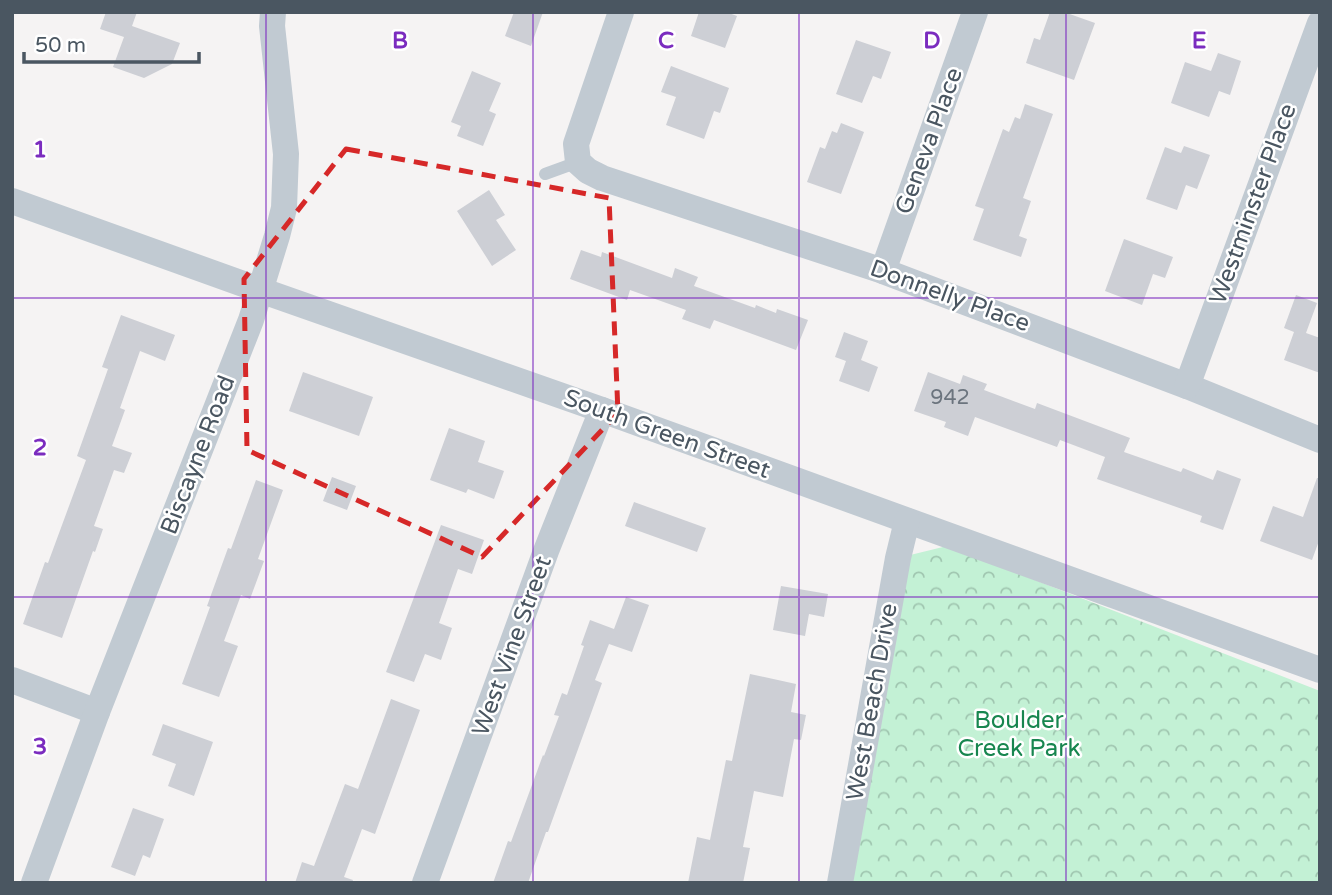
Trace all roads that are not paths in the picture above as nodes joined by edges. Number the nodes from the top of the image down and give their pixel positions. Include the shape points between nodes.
1 (273, 12) edge
2 (621, 12) edge
3 (975, 12) edge
4 (1320, 23) edge
5 (578, 162) junction
6 (545, 174) dead end
7 (12, 201) edge
8 (883, 271) junction
9 (260, 290) junction
10 (1187, 386) junction
11 (603, 410) junction
12 (1320, 440) edge
13 (907, 521) junction
14 (1320, 670) edge
15 (12, 680) edge
16 (97, 712) junction
17 (34, 883) edge
18 (425, 883) edge
19 (839, 883) edge

1 - 9 street, Biscayne Road via 286,154 284,208
2 - 5 street via 576,144
3 - 8 street, Geneva Place
4 - 10 street, Westminster Place
5 - 6 lane
5 - 8 street, Donnelly Place via 602,178
7 - 9 street, South Green Street
8 - 10 street, Donnelly Place
9 - 11 street, South Green Street
9 - 16 street, Biscayne Road
10 - 12 street, Donnelly Place
11 - 13 street, South Green Street
11 - 18 street, West Vine Street via 546,551
13 - 14 street, South Green Street
13 - 19 street, West Beach Drive
15 - 16 street
16 - 17 street, Biscayne Road

